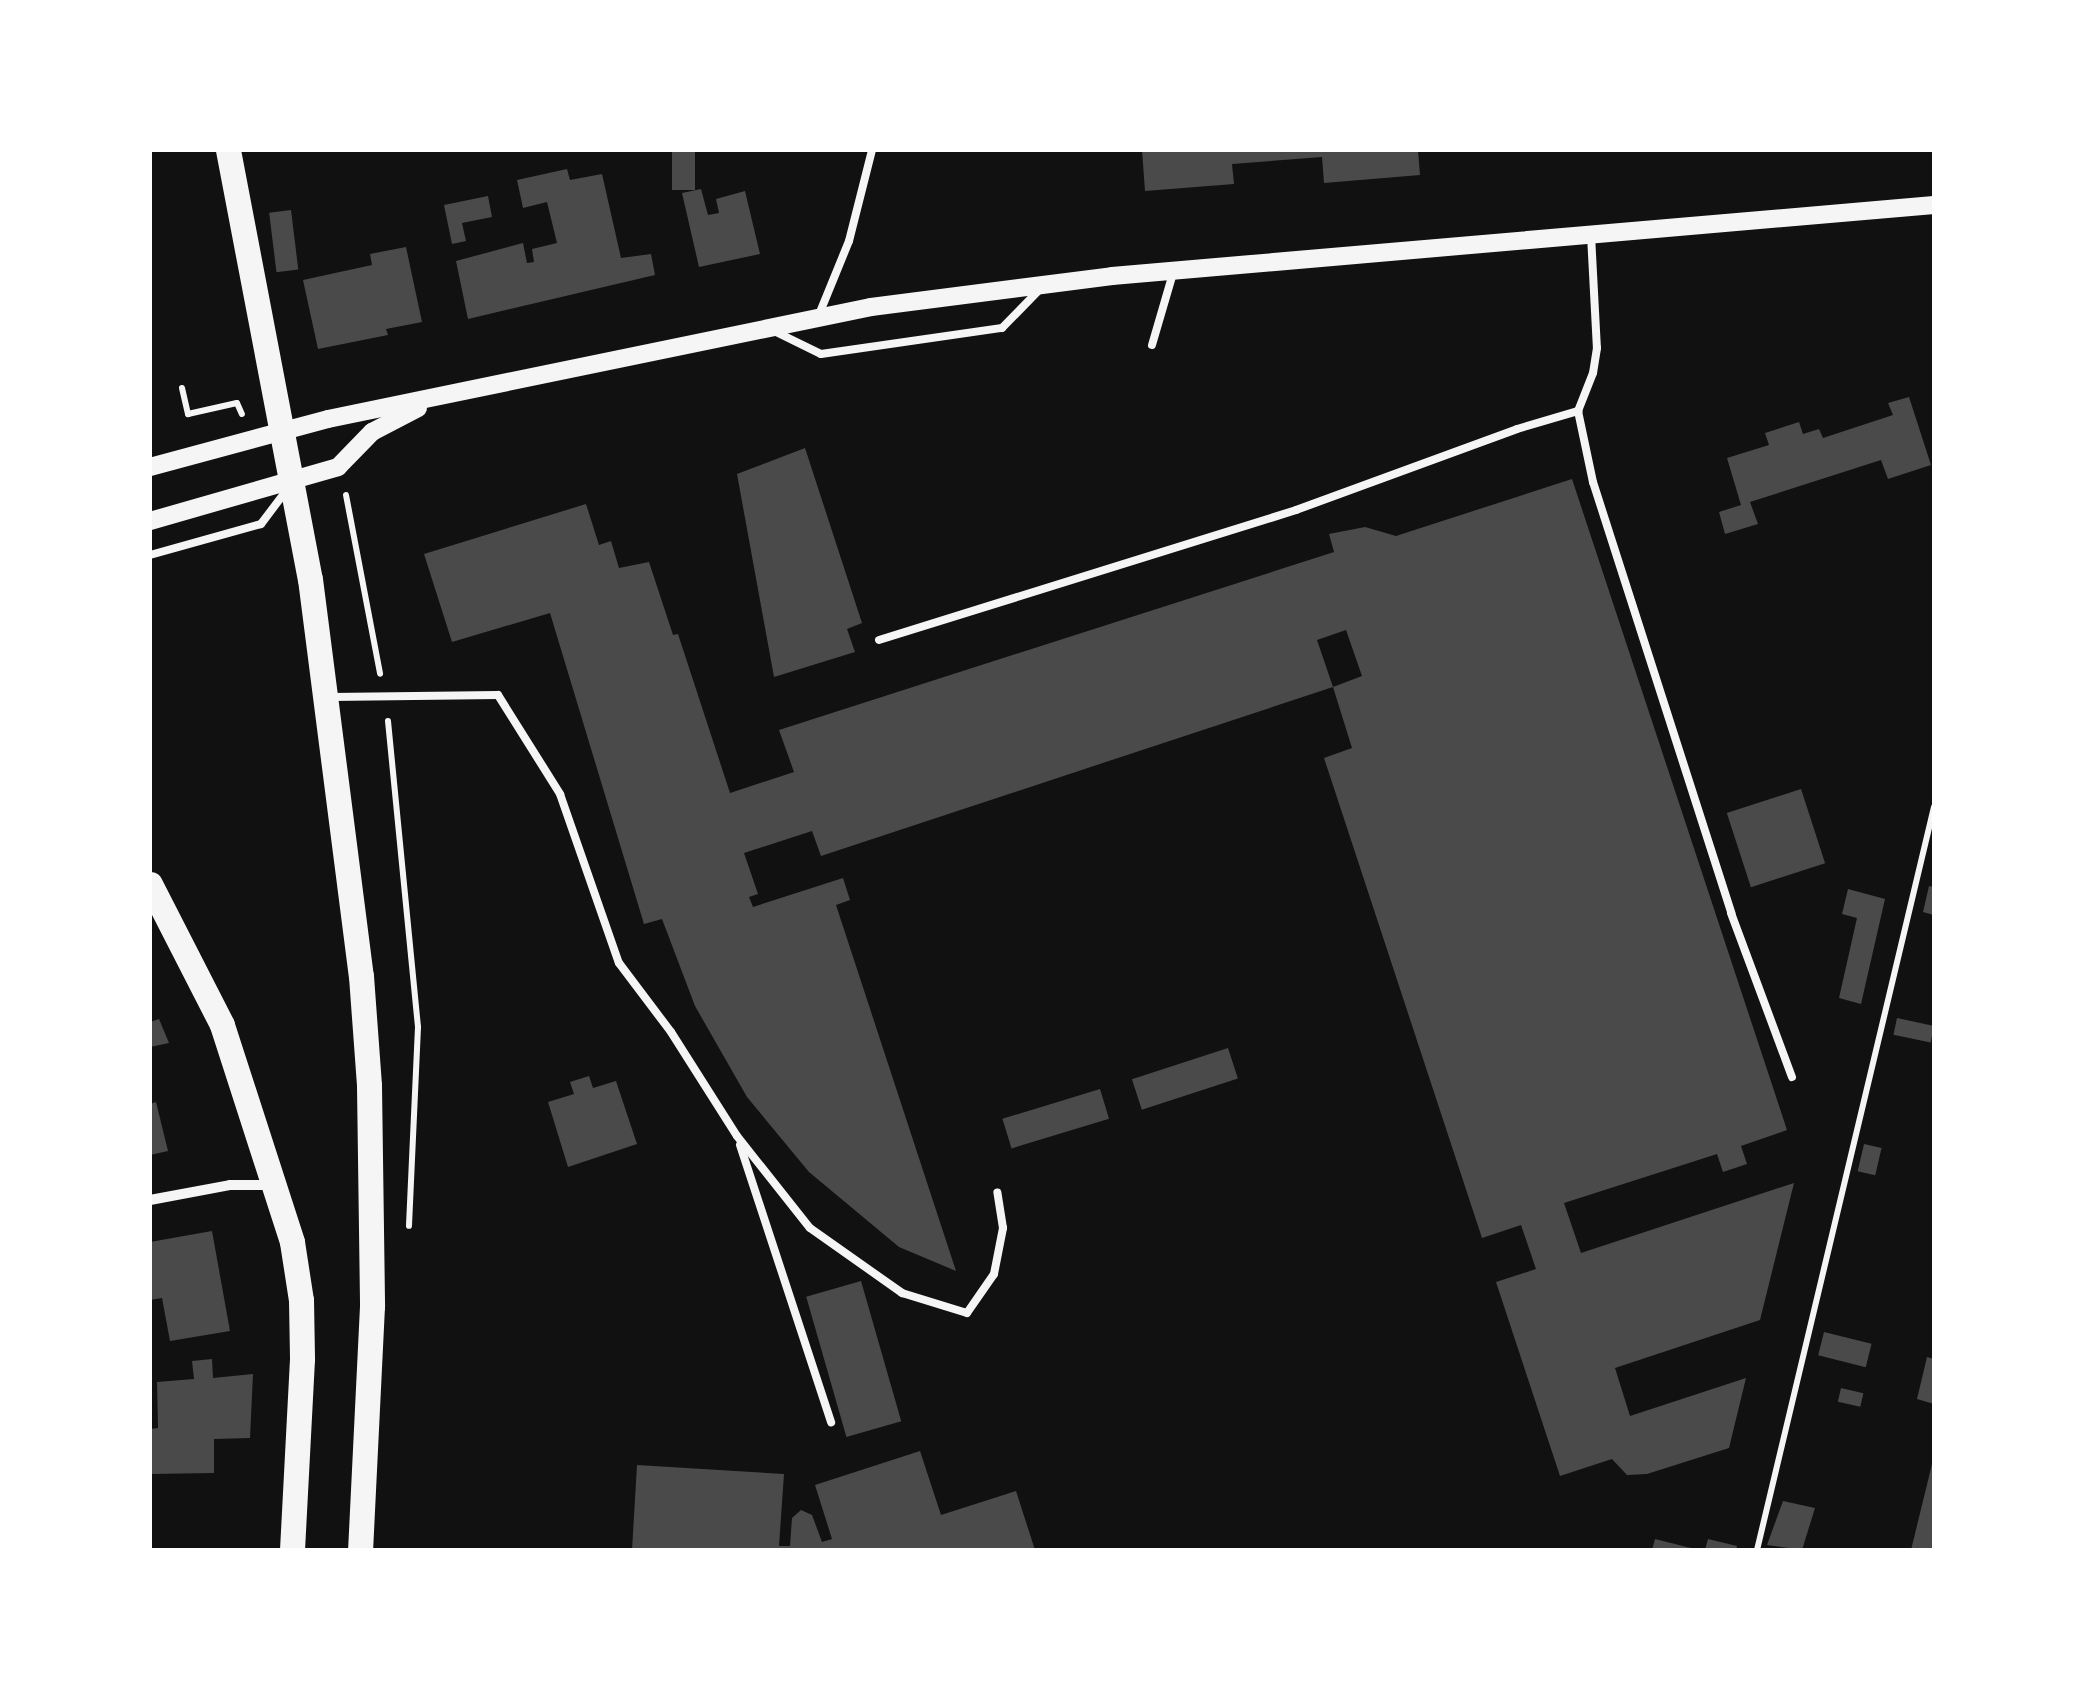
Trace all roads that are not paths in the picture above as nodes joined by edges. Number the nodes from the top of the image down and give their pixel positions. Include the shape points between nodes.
1 (228, 150) edge
2 (872, 150) edge
3 (1934, 205) edge
4 (1591, 235) junction
5 (1174, 270) junction
6 (1044, 285) junction
7 (818, 318) junction
8 (770, 329) junction
9 (1152, 346) dead end
10 (436, 398) junction
11 (1578, 411) junction
12 (284, 432) junction
13 (150, 467) edge
14 (293, 482) junction
15 (150, 521) edge
16 (150, 555) edge
17 (879, 640) dead end
18 (326, 698) junction
19 (150, 884) edge
20 (1792, 1077) dead end
21 (737, 1136) junction
22 (277, 1184) junction
23 (997, 1192) dead end
24 (150, 1200) edge
25 (831, 1422) dead end
26 (292, 1550) edge
27 (360, 1550) edge

1 - 12 main road
2 - 7 lane via 849,241
3 - 4 street
4 - 5 street
4 - 11 lane via 1597,348
5 - 6 street
5 - 9 lane
6 - 7 street
6 - 8 lane via 1002,328 821,354
7 - 8 street
8 - 10 street
10 - 12 street
10 - 14 street via 372,432 338,467
11 - 17 lane via 1296,510
11 - 20 lane via 1593,482 1731,913
12 - 13 street
12 - 14 main road
14 - 15 street
14 - 16 lane via 261,524
14 - 18 main road
18 - 21 lane via 498,695 560,794 619,962
18 - 27 main road via 362,976 369,1086 372,1306
19 - 22 main road via 222,1025
21 - 23 lane via 810,1228 902,1292 967,1313 994,1274 1003,1228
21 - 25 lane
22 - 24 street
22 - 26 main road via 301,1300

